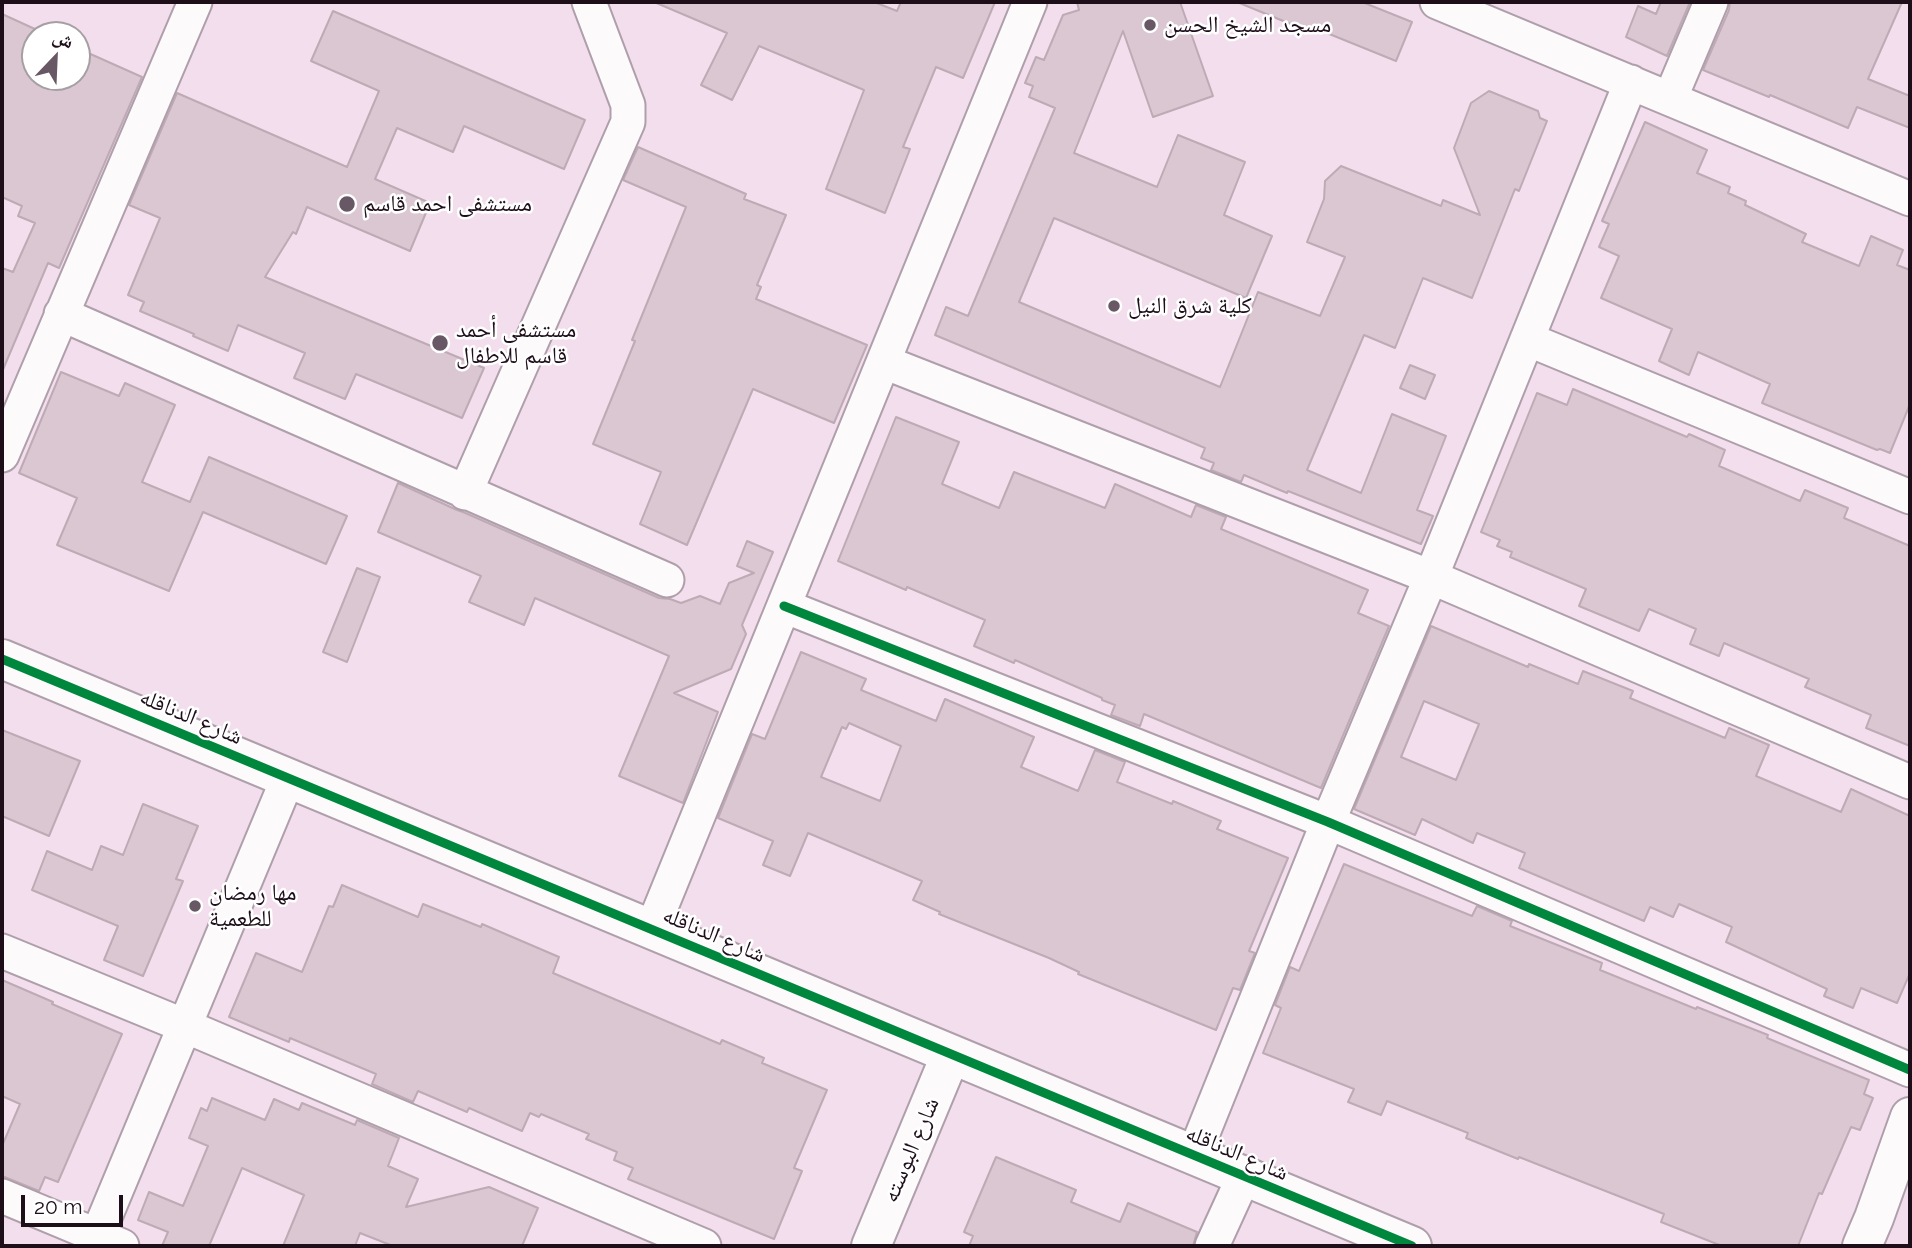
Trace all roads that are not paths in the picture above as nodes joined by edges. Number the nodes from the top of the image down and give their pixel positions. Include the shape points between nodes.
1 (195, 2) edge
2 (589, 2) edge
3 (1030, 2) edge
4 (1437, 2) edge
5 (1711, 2) edge
6 (1631, 82) junction
7 (1670, 99) junction
8 (1910, 199) edge
9 (61, 314) junction
10 (1527, 339) junction
11 (884, 362) junction
12 (2, 455) edge
13 (465, 493) junction
14 (1910, 497) edge
15 (1431, 577) junction
16 (667, 580) dead end
17 (784, 606) junction
18 (2, 659) edge
19 (288, 778) junction
20 (1910, 782) edge
21 (1328, 822) junction
22 (652, 929) junction
23 (2, 951) edge
24 (185, 1026) junction
25 (951, 1054) junction
26 (1910, 1070) edge
27 (1910, 1117) edge
28 (1194, 1155) junction
29 (1244, 1177) junction
30 (2, 1196) edge
31 (104, 1243) edge
32 (704, 1246) edge
33 (871, 1246) edge
34 (1212, 1246) edge
35 (1412, 1246) edge
36 (1862, 1246) edge

1 - 9 street
2 - 13 street via 628,105 628,122
3 - 11 street
4 - 6 street
5 - 7 street
6 - 7 street
6 - 10 street
7 - 8 street
9 - 12 street
9 - 13 street
10 - 14 street
10 - 15 street
11 - 15 street
11 - 17 street
13 - 16 street
15 - 20 street
15 - 21 street
17 - 21 street
17 - 22 street
18 - 19 street, شارع الدناقله
19 - 22 street, شارع الدناقله
19 - 24 street
21 - 26 street
21 - 28 street
22 - 25 street, شارع الدناقله
23 - 24 street
24 - 31 street
24 - 32 street
25 - 28 street, شارع الدناقله
25 - 33 street, شارع البوسته
27 - 36 street
28 - 29 street, شارع الدناقله
29 - 34 street
29 - 35 street, شارع الدناقله
30 - 31 street

